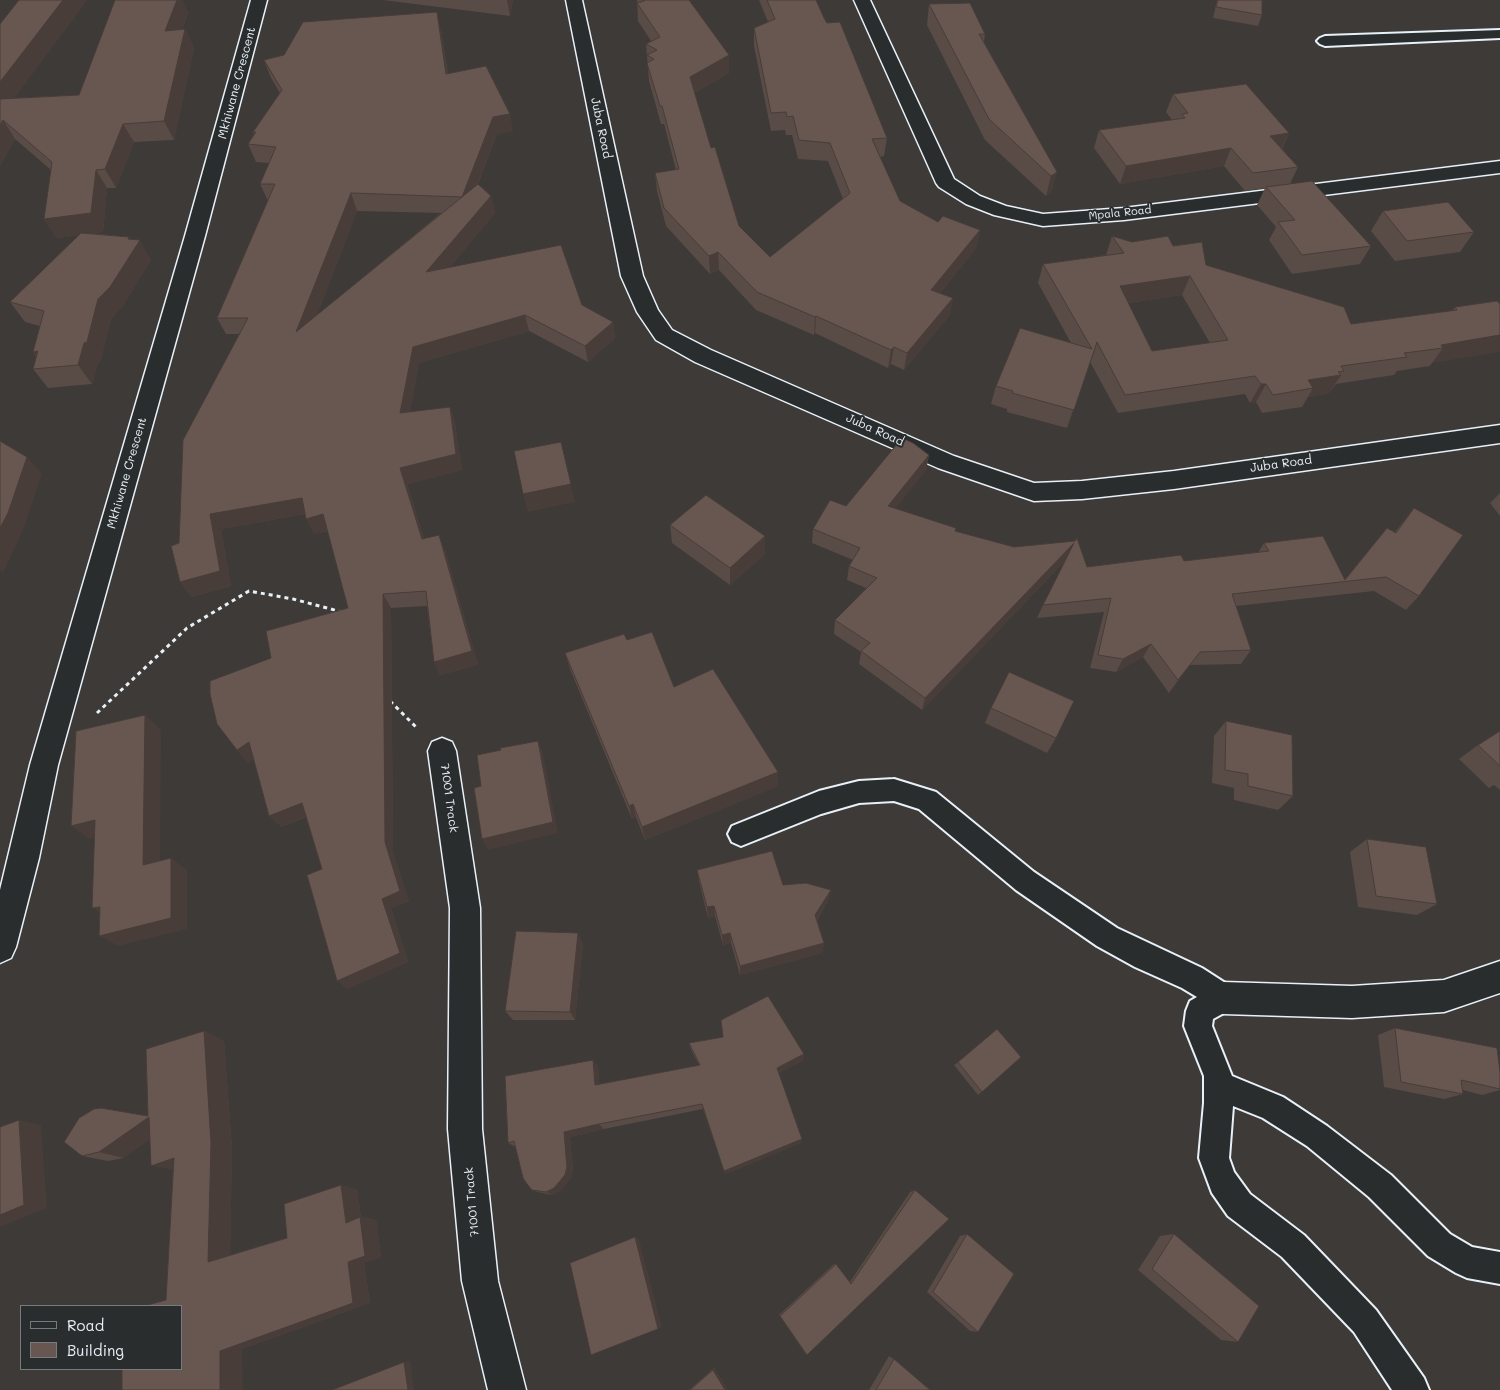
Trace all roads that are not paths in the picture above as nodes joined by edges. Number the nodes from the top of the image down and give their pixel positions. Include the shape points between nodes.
1 (259, 0) edge
2 (574, 0) edge
3 (862, 0) edge
4 (1500, 34) edge
5 (1325, 41) dead end
6 (1500, 167) edge
7 (1500, 434) edge
8 (442, 751) road end
9 (741, 834) dead end
10 (0, 947) edge
11 (1500, 977) edge
12 (1223, 998) junction
13 (1218, 1085) junction
14 (1500, 1268) edge
15 (507, 1390) edge
16 (1412, 1390) edge

1 - 10 street, Mkhiwane Crescent via 44,765
2 - 7 street, Juba Road via 632,276 648,312 664,335 703,356 946,462 1034,492 1174,480
3 - 6 street, Mpala Road via 946,183 973,200 1000,211 1043,220 1124,214
4 - 5 lane
8 - 15 street, 71001 Track via 465,908 466,1129 479,1271
9 - 12 lane via 819,803 859,792 894,790 927,800 1025,881 1107,937 1192,978
11 - 12 street via 1444,996 1352,1002
12 - 13 lane via 1200,1011 1198,1026 1218,1076
13 - 14 lane via 1273,1107 1317,1136 1380,1186 1439,1245 1467,1262
13 - 16 lane via 1214,1158 1223,1182 1239,1205 1293,1246 1364,1321

